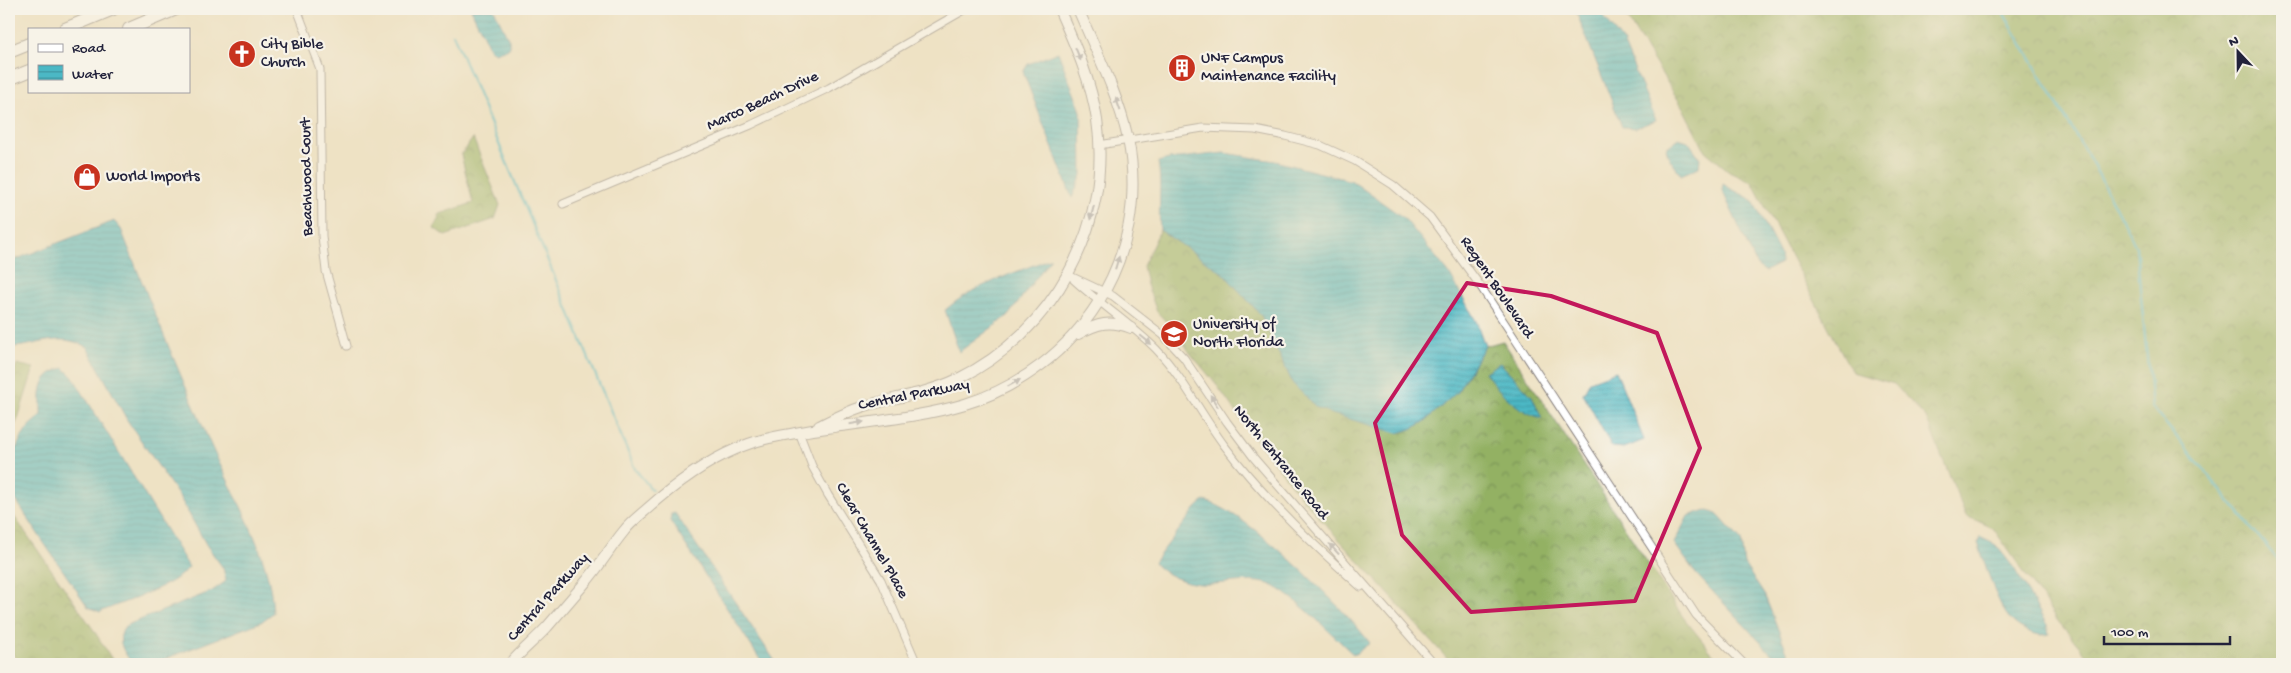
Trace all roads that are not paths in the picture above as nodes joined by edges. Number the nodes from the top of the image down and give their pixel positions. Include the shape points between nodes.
1 (113, 9) edge
2 (176, 9) edge
3 (297, 9) edge
4 (966, 9) edge
5 (1059, 9) edge
6 (1078, 9) edge
7 (67, 28) edge
8 (131, 28) edge
9 (28, 44) edge
10 (9, 52) edge
11 (28, 71) edge
12 (9, 79) edge
13 (1128, 141) junction
14 (1099, 145) junction
15 (563, 204) dead end
16 (1068, 275) junction
17 (1105, 292) junction
18 (1099, 302) junction
19 (1131, 328) junction
20 (1073, 337) junction
21 (347, 346) dead end
22 (804, 432) junction
23 (1252, 456) junction
24 (1251, 477) junction
25 (1376, 600) junction
26 (510, 664) edge
27 (917, 664) edge
28 (1434, 664) edge
29 (1744, 664) edge

1 - 7 highway
2 - 8 highway
3 - 21 street, Beachwood Court via 320,68 322,236 326,271
4 - 15 street, Marco Beach Drive via 829,88 751,125
5 -> 14 street, Central Parkway via 1087,77
13 -> 6 street, Central Parkway via 1116,99
9 - 10 highway
11 - 12 highway
13 - 14 street, Regent Boulevard
17 -> 13 street, Central Parkway via 1128,226 1132,196
13 - 29 street, Regent Boulevard via 1203,128 1255,130 1320,145 1355,161 1393,185 1430,217 1479,284 1696,615
14 -> 16 street, Central Parkway via 1099,176 1094,206
16 - 17 street, North Entrance Road
16 - 18 street, North Entrance Road
16 - 22 street, Central Parkway via 1034,322 1014,342 978,368 938,388 850,411
17 - 18 street, Central Parkway
23 -> 17 street, North Entrance Road via 1184,358 1147,321
18 - 19 street, North Entrance Road
18 - 20 street, Central Parkway
19 - 20 street via 1103,323
19 -> 24 street, North Entrance Road via 1170,365 1224,445
22 -> 20 street, Central Parkway via 963,404 1002,390 1031,374
22 - 26 street, Central Parkway via 738,448 673,486 625,529 598,569
22 - 27 street, Clear Channel Place via 812,466 880,580
23 - 24 street via 1254,471
25 -> 23 street, North Entrance Road
24 - 25 street, North Entrance Road via 1331,561
25 - 28 street, North Entrance Road

